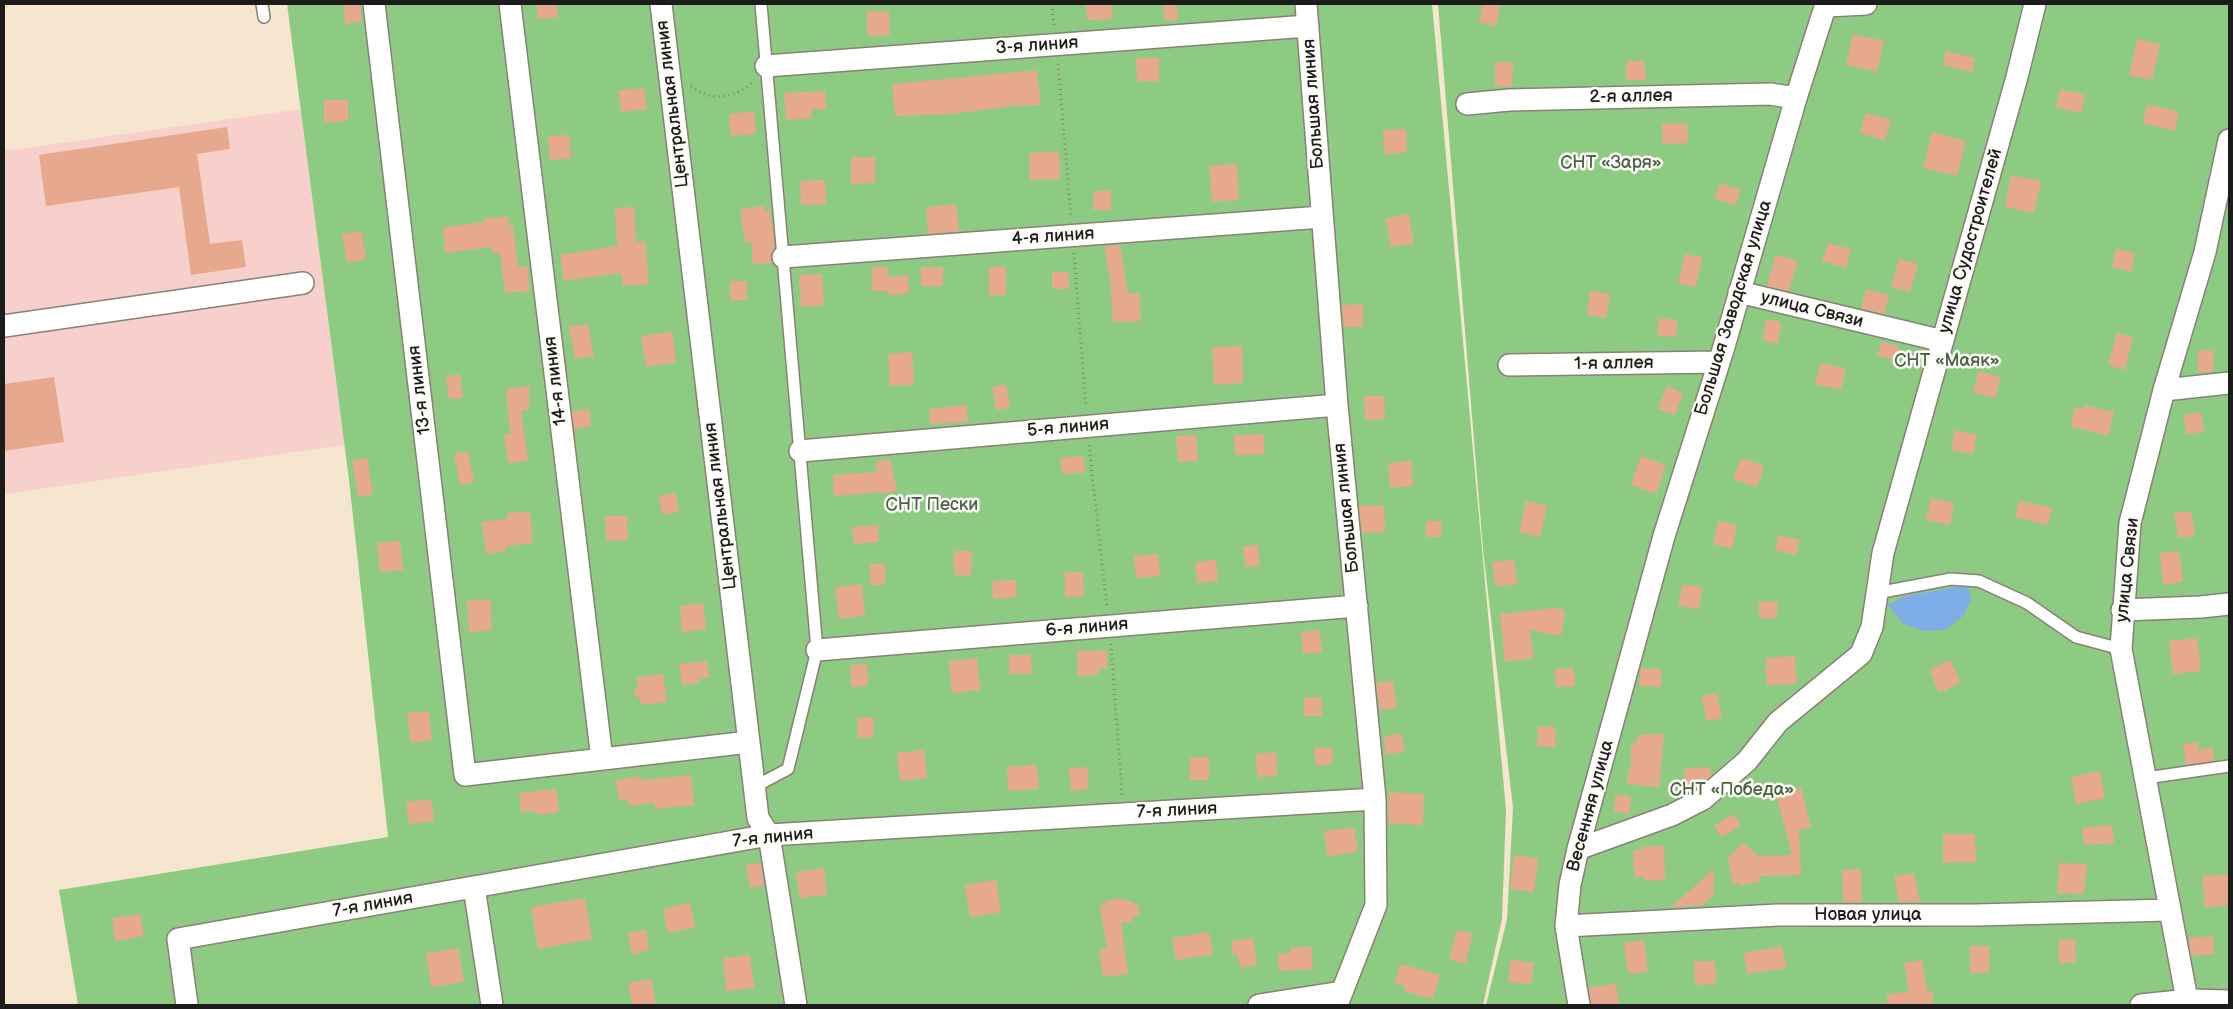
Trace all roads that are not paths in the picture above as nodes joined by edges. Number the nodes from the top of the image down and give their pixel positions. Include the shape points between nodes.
1 (262, 4) edge
2 (374, 4) edge
3 (510, 4) edge
4 (661, 4) edge
5 (761, 4) edge
6 (1306, 4) edge
7 (1866, 4) edge
8 (2035, 4) edge
9 (1826, 5) edge
10 (264, 17) dead end
11 (1308, 26) junction
12 (766, 66) junction
13 (1796, 98) junction
14 (1467, 104) dead end
15 (2229, 140) edge
16 (2227, 165) edge
17 (1322, 217) junction
18 (783, 257) junction
19 (303, 284) dead end
20 (1739, 292) junction
21 (4, 326) edge
22 (1943, 341) junction
23 (1719, 362) junction
24 (1509, 365) dead end
25 (2229, 382) edge
26 (2164, 390) junction
27 (1337, 405) junction
28 (800, 451) junction
29 (1877, 593) junction
30 (2229, 604) edge
31 (1357, 606) junction
32 (1644, 610) joint
33 (2122, 610) junction
34 (2121, 649) junction
35 (817, 650) junction
36 (749, 742) junction
37 (602, 759) junction
38 (2229, 766) edge
39 (2146, 778) junction
40 (754, 786) junction
41 (1375, 798) junction
42 (769, 836) junction
43 (1578, 849) junction
44 (474, 887) junction
45 (2169, 910) junction
46 (1566, 926) junction
47 (1340, 999) edge
48 (2229, 1001) edge
49 (2189, 1002) edge
50 (187, 1005) edge
51 (492, 1005) edge
52 (796, 1005) edge
53 (1259, 1005) edge
54 (1579, 1005) edge
55 (2140, 1005) edge

1 - 10 lane
2 - 37 street, 13-я линия via 465,776
3 - 37 street, 14-я линия
4 - 36 street, Центральная линия
5 - 12 lane
6 - 11 street, Большая линия
7 - 9 street
8 - 22 street, улица Судостроителей
9 - 13 street, Большая Заводская улица
11 - 12 street, 3-я линия
11 - 17 street, Большая линия
12 - 18 lane
13 - 14 street, 2-я аллея via 1760,94 1509,100
13 - 20 street, Большая Заводская улица
15 - 16 street, улица Связи
16 - 26 street, улица Связи
17 - 18 street, 4-я линия
17 - 27 street, Большая линия
18 - 28 lane
19 - 21 street
20 - 22 street, улица Связи
20 - 23 street, Большая Заводская улица
22 - 29 street, улица Судостроителей via 1883,552
23 - 24 street, 1-я аллея
23 - 32 street, Большая Заводская улица
25 - 26 street
26 - 33 street, улица Связи via 2130,523
27 - 28 street, 5-я линия
27 - 31 street, Большая линия
28 - 35 lane
29 - 34 lane via 1951,579 1979,581 2027,603 2076,637
29 - 43 street, улица Судостроителей via 1872,627 1861,654 1778,722 1747,761 1703,799 1672,815
30 - 33 street
31 - 35 street, 6-я линия
31 - 41 street, Большая линия
32 - 43 street, Весенняя улица
33 - 34 street, улица Связи
34 - 39 street, улица Связи
35 - 40 lane via 788,769
36 - 37 street
36 - 40 street, Центральная линия
38 - 39 lane
39 - 45 street, улица Связи
40 - 42 street, Центральная линия via 758,818
41 - 42 street, 7-я линия
41 - 47 street, Большая линия via 1376,905
42 - 44 street, 7-я линия
42 - 52 street, Центральная линия
43 - 46 street, Весенняя улица
44 - 50 street, 7-я линия via 178,939
44 - 51 street
45 - 46 street, Новая улица via 1976,915 1778,915
45 - 49 street, улица Связи
46 - 54 street, Весенняя улица
47 - 53 street
48 - 49 street
49 - 55 street

